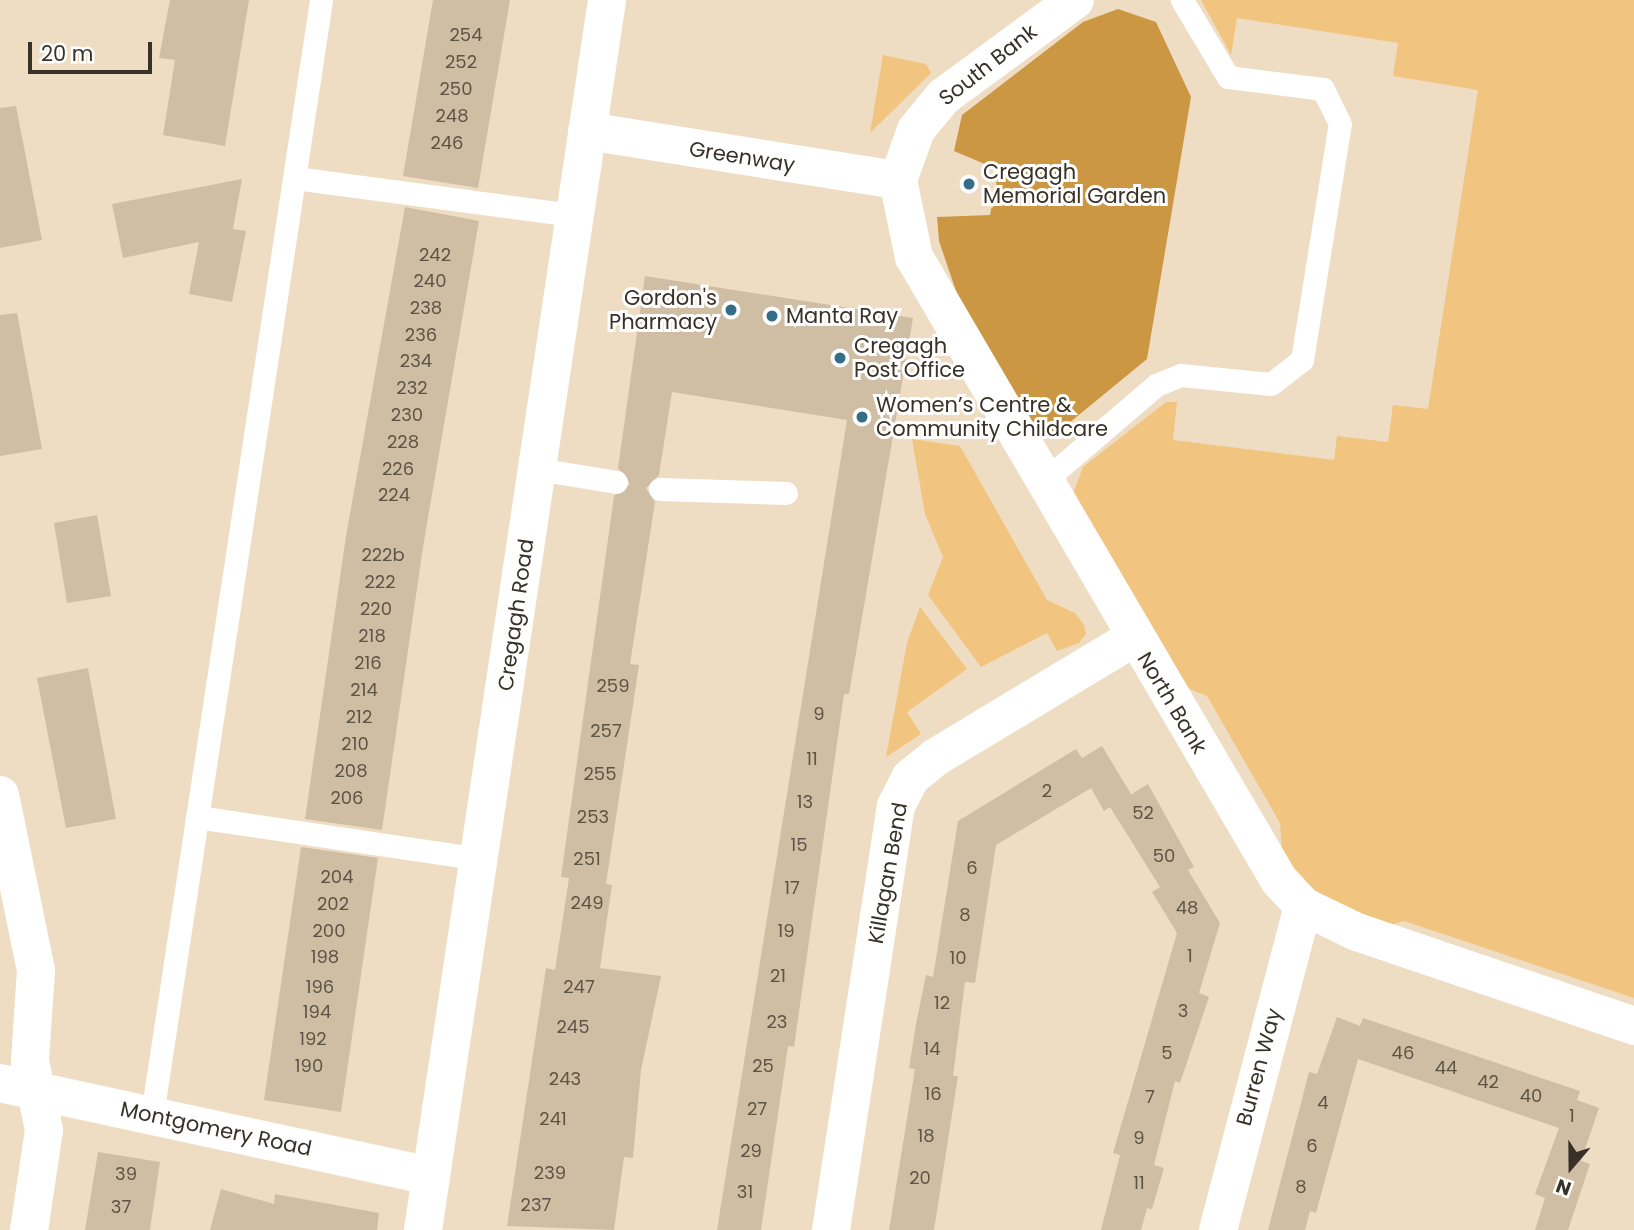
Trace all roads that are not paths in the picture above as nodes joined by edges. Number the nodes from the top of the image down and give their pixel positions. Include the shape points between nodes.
1 (321, 0) edge
2 (607, 0) edge
3 (1075, 0) edge
4 (1182, 0) edge
5 (587, 131) junction
6 (295, 178) junction
7 (898, 180) junction
8 (574, 215) junction
9 (537, 469) junction
10 (1044, 481) junction
11 (616, 482) dead end
12 (660, 489) dead end
13 (786, 493) dead end
14 (1133, 638) junction
15 (0, 795) edge
16 (197, 817) junction
17 (480, 859) junction
18 (1303, 906) junction
19 (1634, 1027) edge
20 (0, 1083) edge
21 (40, 1092) junction
22 (152, 1115) junction
23 (431, 1176) junction
24 (29, 1230) edge
25 (423, 1230) edge
26 (831, 1230) edge
27 (1218, 1230) edge

1 - 6 lane
2 - 5 street, Cregagh Road
3 - 7 street, South Bank via 943,97 904,150
4 - 10 lane via 1228,77 1323,89 1340,124 1302,360 1271,384 1181,375 1156,385
5 - 7 street, Greenway
5 - 8 street, Cregagh Road
6 - 8 lane
6 - 16 lane
7 - 10 street, North Bank via 914,257
8 - 9 street, Cregagh Road
9 - 11 lane
9 - 17 street, Cregagh Road
10 - 14 street, North Bank
12 - 13 lane
14 - 18 street, North Bank via 1279,880
14 - 26 street, Killagan Bend via 936,757 910,778 900,797
15 - 21 street via 36,970 30,1060
16 - 17 lane
16 - 22 lane
17 - 23 street, Cregagh Road
18 - 19 street, North Bank via 1357,932
18 - 27 street, Burren Way
20 - 21 street, Montgomery Road
21 - 22 street, Montgomery Road
21 - 24 street via 44,1130
22 - 23 street, Montgomery Road
23 - 25 street, Cregagh Road

